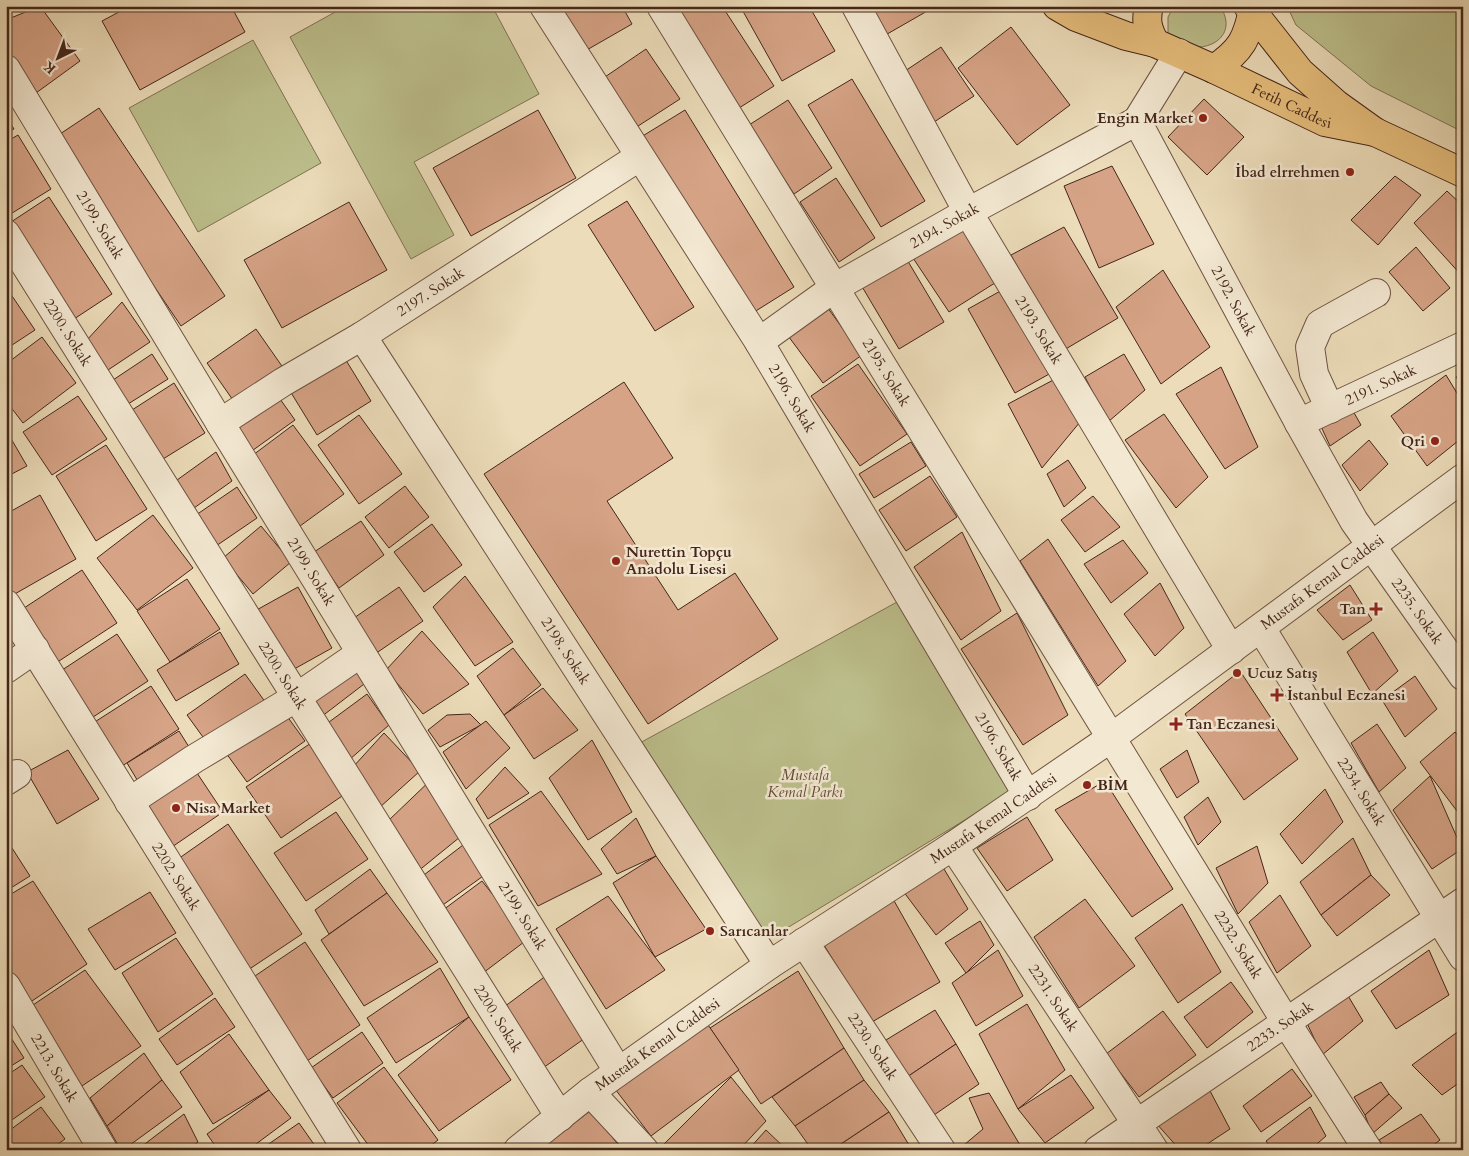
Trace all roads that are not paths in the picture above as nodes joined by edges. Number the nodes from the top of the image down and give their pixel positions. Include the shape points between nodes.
1 (544, 6) edge
2 (661, 6) edge
3 (856, 6) edge
4 (1057, 6) edge
5 (1149, 6) edge
6 (1251, 8) edge
7 (1167, 48) junction
8 (1214, 68) junction
9 (6, 69) edge
10 (1138, 121) junction
11 (1375, 132) junction
12 (639, 157) junction
13 (1463, 173) edge
14 (968, 212) junction
15 (6, 234) edge
16 (834, 288) junction
17 (1376, 293) dead end
18 (362, 336) junction
19 (758, 342) junction
20 (1463, 346) edge
21 (1330, 409) junction
22 (220, 423) junction
23 (1299, 423) junction
24 (1463, 478) edge
25 (1371, 546) junction
26 (6, 604) edge
27 (1261, 628) junction
28 (35, 650) junction
29 (1231, 650) junction
30 (361, 653) junction
31 (6, 669) edge
32 (1463, 676) edge
33 (297, 697) junction
34 (1111, 738) junction
35 (1028, 796) junction
36 (128, 802) junction
37 (953, 846) junction
38 (1463, 902) edge
39 (1439, 919) junction
40 (804, 942) junction
41 (1463, 957) edge
42 (768, 965) junction
43 (6, 986) edge
44 (1286, 1022) junction
45 (618, 1071) junction
46 (590, 1092) junction
47 (560, 1117) junction
48 (1136, 1123) junction
49 (103, 1150) edge
50 (347, 1150) edge
51 (518, 1150) edge
52 (644, 1150) edge
53 (941, 1150) edge
54 (1098, 1150) edge
55 (1154, 1150) edge
56 (1368, 1150) edge

1 - 12 street, 2196. Sokak
2 - 16 street, 2195. Sokak
3 - 14 street, 2193. Sokak
4 - 7 main road, Fetih Caddesi via 1076,17
5 - 7 main road via 1148,30
6 - 8 main road via 1242,44 1231,58
6 - 11 main road via 1300,72
7 - 8 main road, Fetih Caddesi
7 - 10 street
8 - 11 main road, Fetih Caddesi via 1325,122
9 - 22 street, 2199. Sokak
10 - 14 street, 2194. Sokak
10 - 23 street, 2192. Sokak
11 - 13 main road
12 - 18 street, 2197. Sokak
12 - 19 street, 2196. Sokak
14 - 16 street, 2194. Sokak
14 - 29 street, 2193. Sokak
15 - 33 street, 2200. Sokak
16 - 19 street, 2194. Sokak
16 - 34 street, 2195. Sokak
17 - 21 street via 1320,324 1310,347 1314,374
18 - 22 street, 2197. Sokak
18 - 42 street, 2198. Sokak
19 - 35 street, 2196. Sokak
20 - 21 street, 2191. Sokak
21 - 23 street, 2191. Sokak
22 - 30 street, 2199. Sokak
23 - 25 street, 2192. Sokak
24 - 25 street, Mustafa Kemal Caddesi
25 - 27 street, Mustafa Kemal Caddesi
25 - 32 street, 2235. Sokak
26 - 28 street, 2202. Sokak
27 - 29 street, Mustafa Kemal Caddesi
27 - 39 street, 2234. Sokak
28 - 31 street
28 - 36 street, 2202. Sokak
29 - 34 street, Mustafa Kemal Caddesi
30 - 33 street
30 - 45 street, 2199. Sokak
33 - 36 street
33 - 47 street, 2200. Sokak
34 - 35 street, Mustafa Kemal Caddesi
34 - 44 street, 2232. Sokak
35 - 37 street, Mustafa Kemal Caddesi
36 - 50 street, 2202. Sokak
37 - 40 street, Mustafa Kemal Caddesi
37 - 48 street, 2231. Sokak
38 - 39 street, 2233. Sokak
39 - 41 street, 2234. Sokak
39 - 44 street, 2233. Sokak
40 - 42 street, Mustafa Kemal Caddesi
40 - 53 street, 2230. Sokak
42 - 45 street, Mustafa Kemal Caddesi
43 - 49 street, 2213. Sokak
44 - 48 street, 2233. Sokak
44 - 56 street, 2232. Sokak
45 - 46 street, Mustafa Kemal Caddesi
46 - 47 street, Mustafa Kemal Caddesi
46 - 52 street
47 - 51 street, Mustafa Kemal Caddesi
48 - 54 street, 2233. Sokak
48 - 55 street, 2231. Sokak

